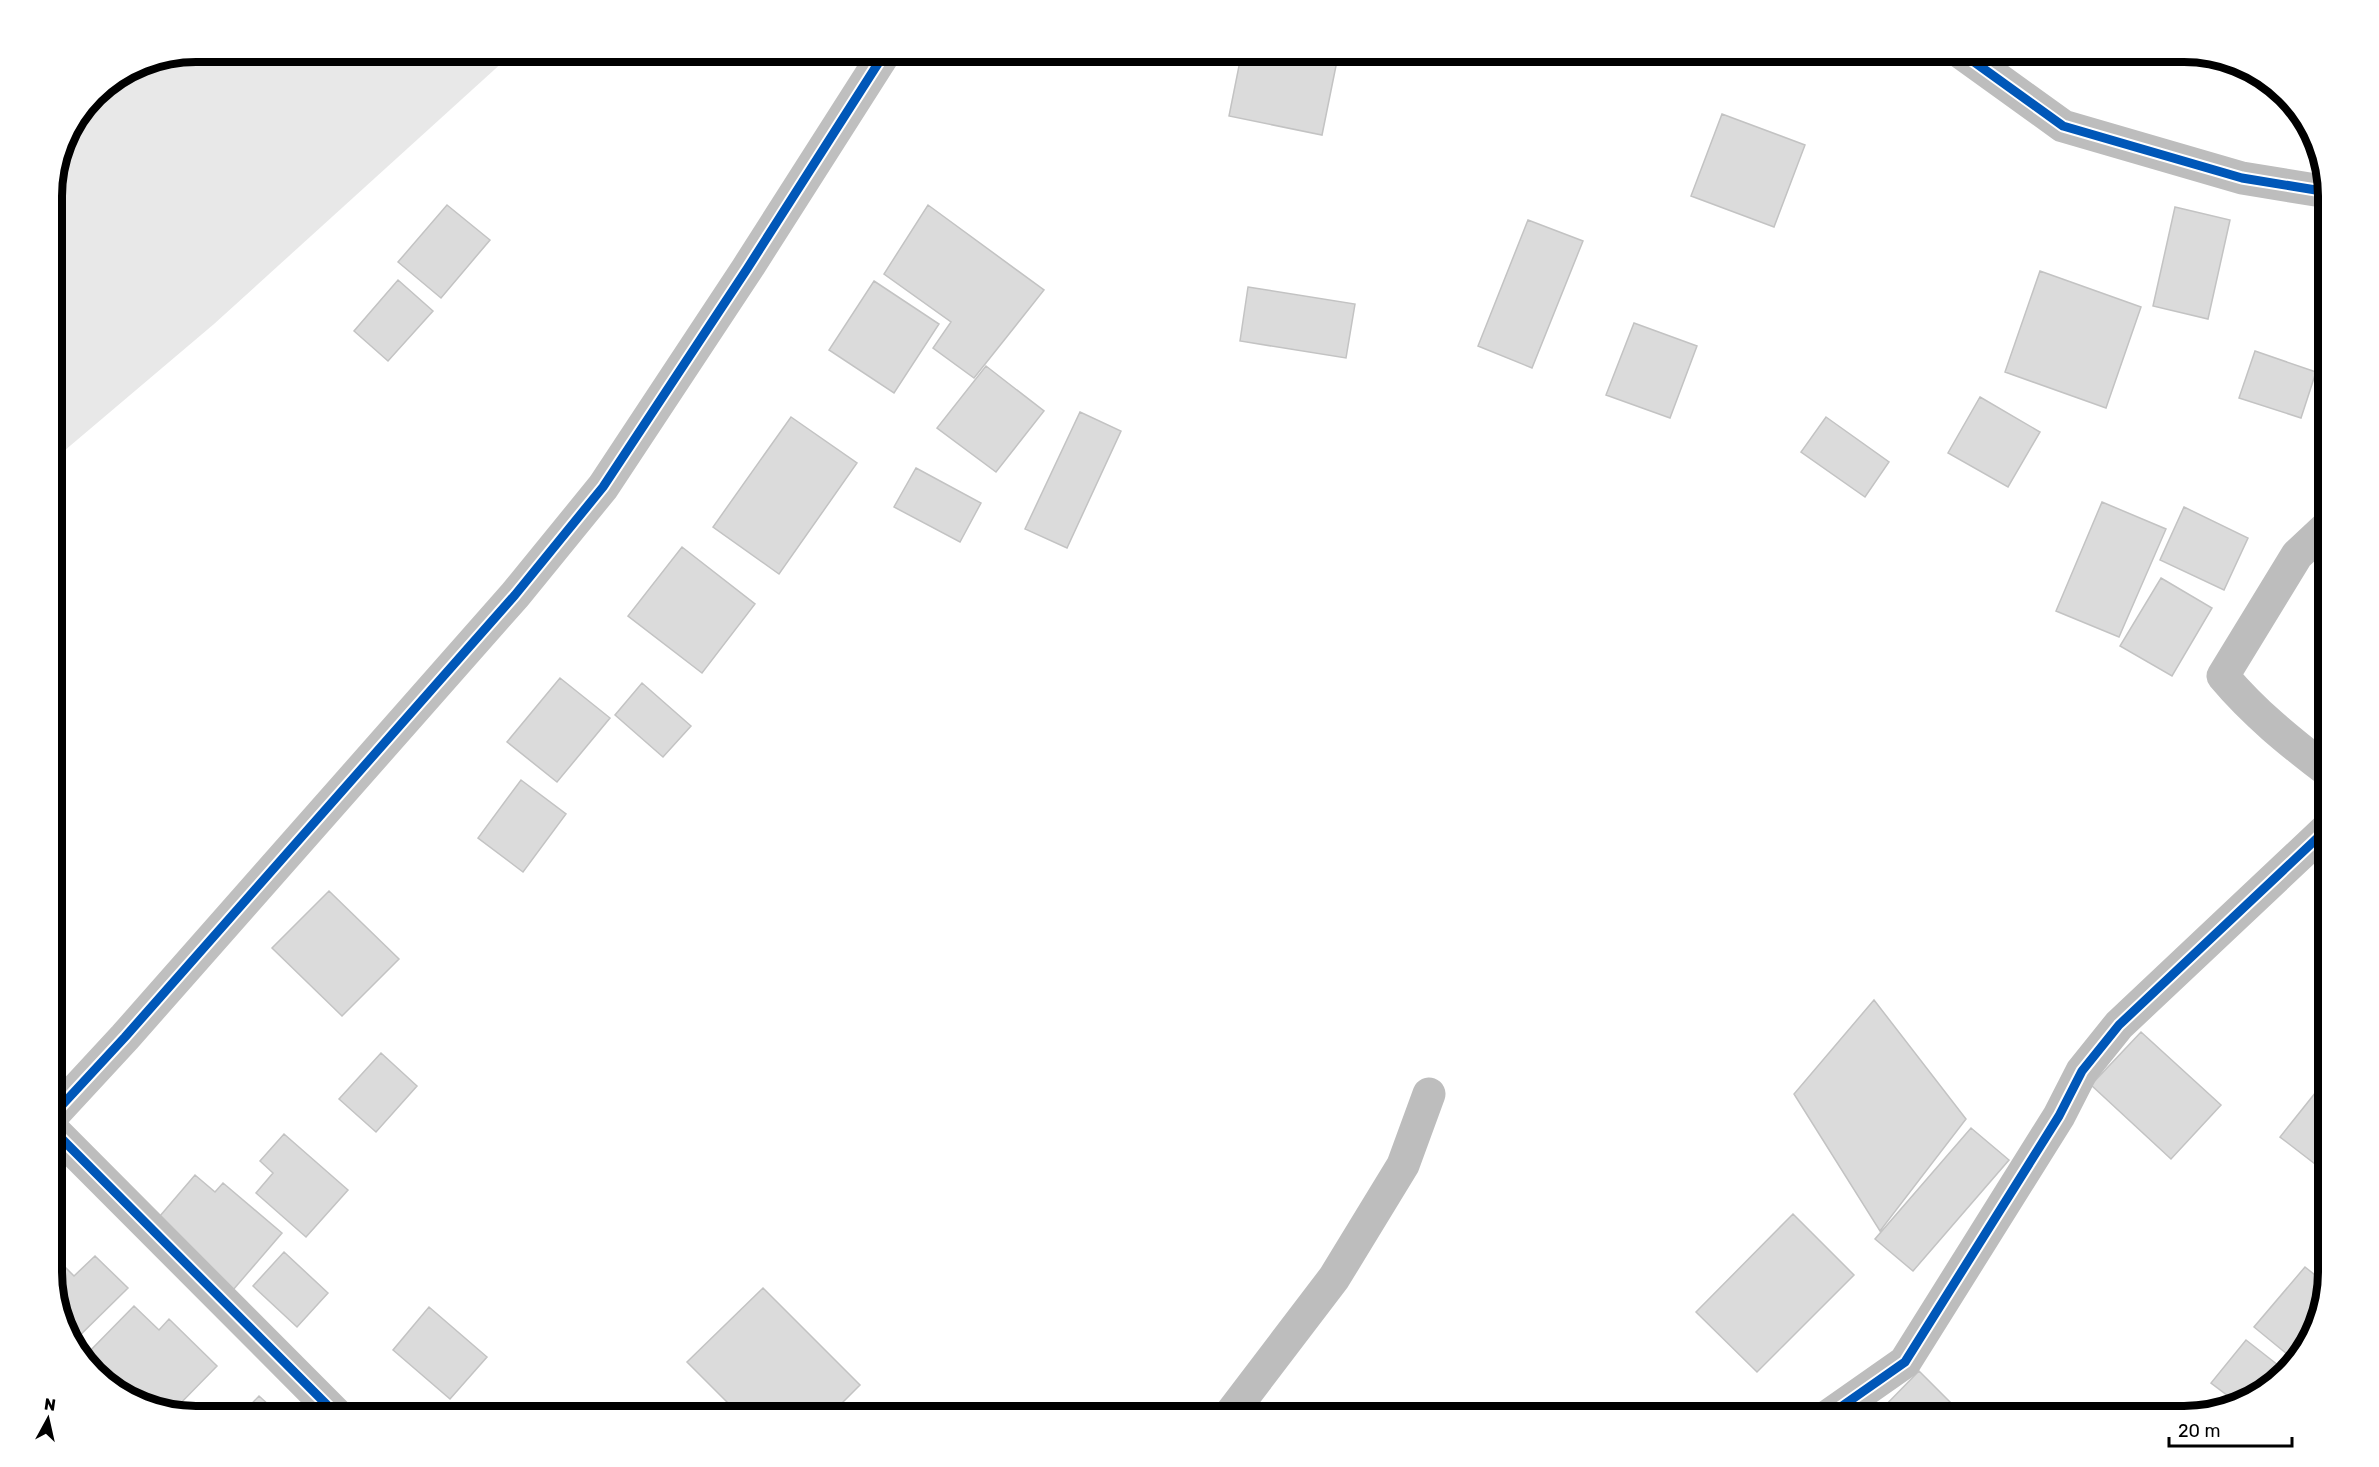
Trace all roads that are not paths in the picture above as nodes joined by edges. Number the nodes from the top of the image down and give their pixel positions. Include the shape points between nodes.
1 (879, 62) edge
2 (1974, 62) edge
3 (2317, 190) edge
4 (2317, 536) edge
5 (2318, 763) edge
6 (2318, 838) edge
7 (1429, 1094) dead end
8 (62, 1105) edge
9 (62, 1139) edge
10 (328, 1406) edge
11 (1237, 1406) edge
12 (1842, 1406) edge

1 - 8 street via 603,487 515,595
2 - 3 street via 2062,126 2242,178
4 - 5 street via 2297,555 2223,676 2275,730
6 - 12 street via 2119,1025 2082,1071 2059,1116 1905,1362
7 - 11 street via 1403,1165 1334,1278
9 - 10 street

